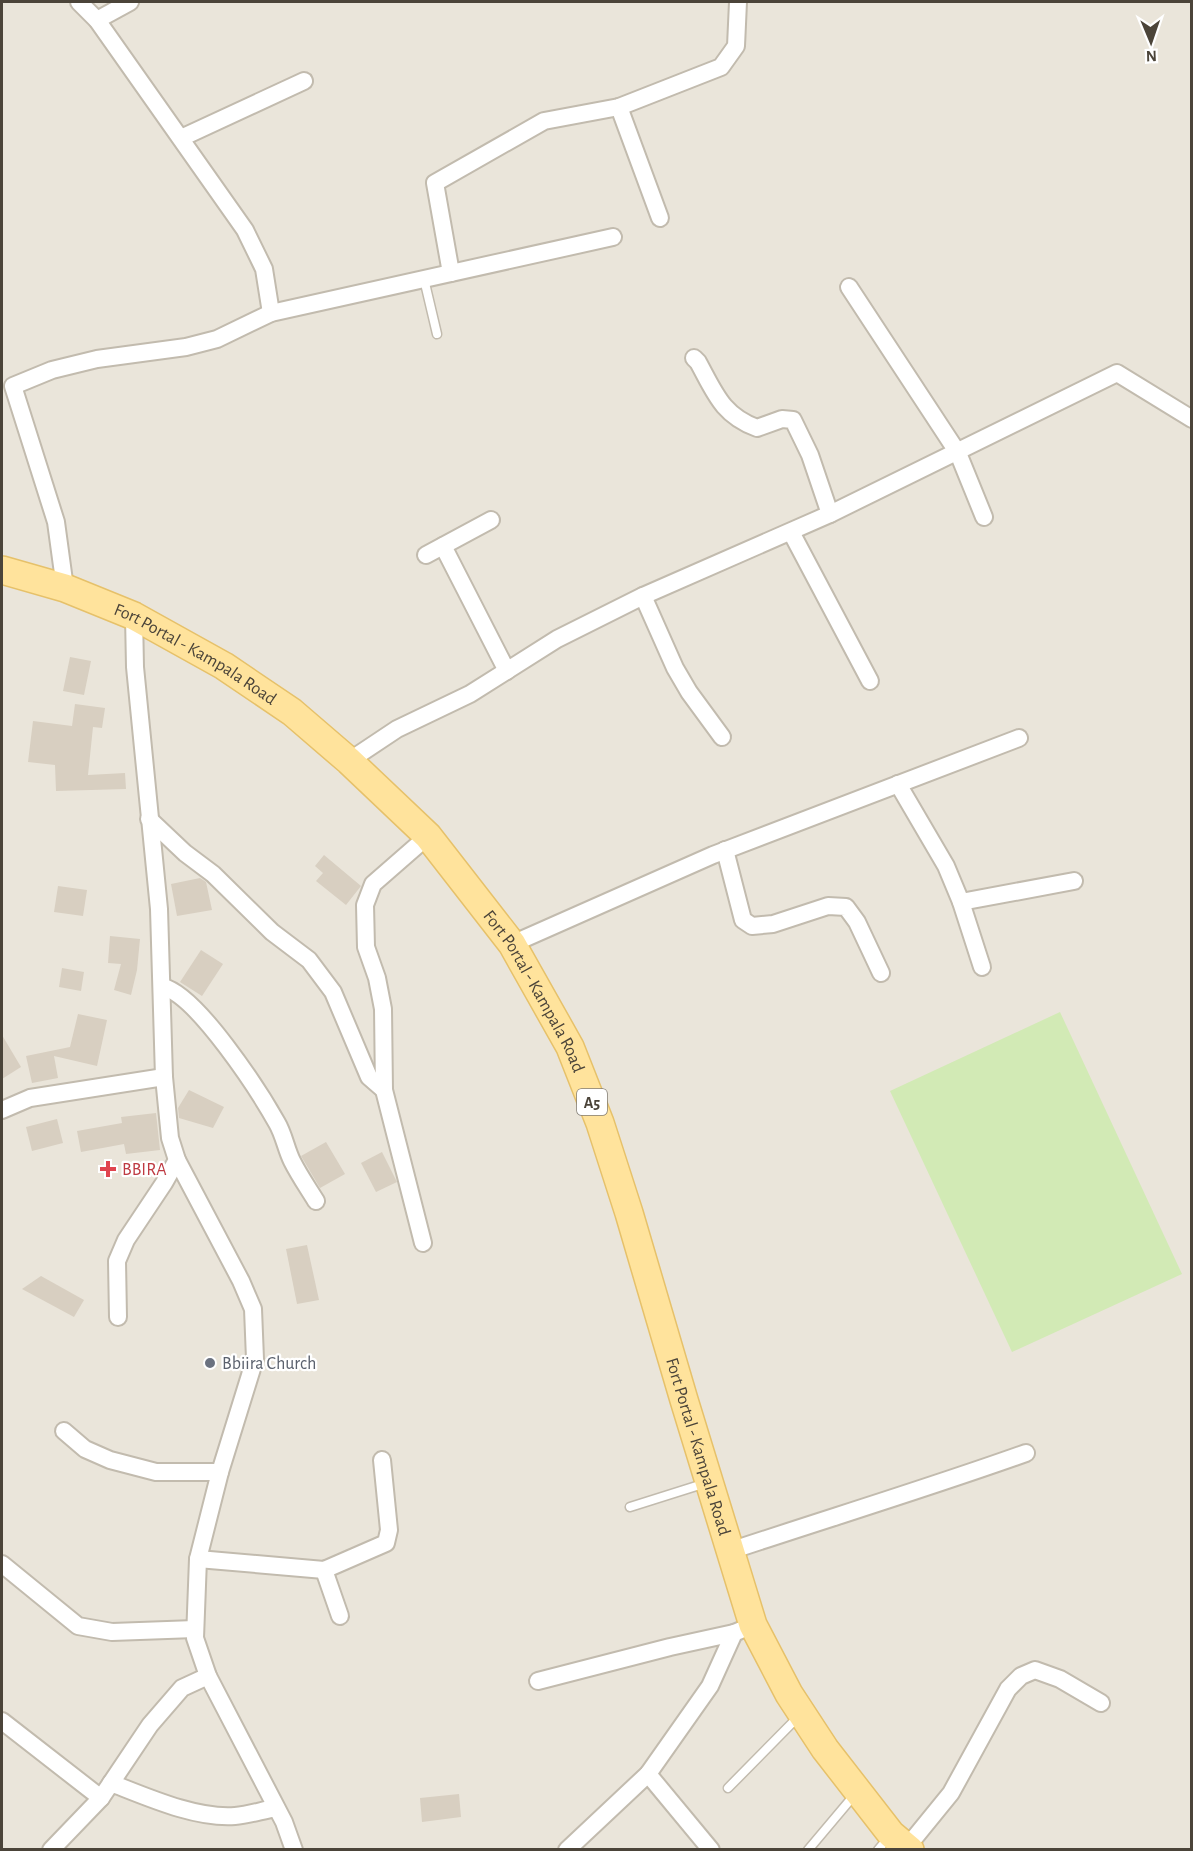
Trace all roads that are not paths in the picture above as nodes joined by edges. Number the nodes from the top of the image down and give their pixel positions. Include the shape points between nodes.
1 (79, 2) edge
2 (130, 2) edge
3 (738, 2) edge
4 (97, 20) junction
5 (304, 81) dead end
6 (619, 107) junction
7 (181, 138) junction
8 (660, 218) dead end
9 (613, 237) dead end
10 (451, 273) junction
11 (424, 279) junction
12 (849, 287) dead end
13 (271, 313) junction
14 (437, 334) dead end
15 (694, 358) dead end
16 (1191, 419) edge
17 (958, 453) junction
18 (830, 514) junction
19 (984, 517) dead end
20 (490, 519) dead end
21 (791, 532) junction
22 (444, 546) junction
23 (426, 555) dead end
24 (2, 570) edge
25 (65, 588) junction
26 (643, 596) junction
27 (134, 616) junction
28 (507, 671) junction
29 (870, 681) dead end
30 (722, 737) dead end
31 (1019, 738) dead end
32 (349, 761) junction
33 (898, 784) junction
34 (149, 819) junction
35 (428, 836) junction
36 (725, 850) junction
37 (1074, 881) dead end
38 (961, 902) junction
39 (512, 944) junction
40 (982, 967) dead end
41 (881, 973) dead end
42 (163, 987) junction
43 (165, 1077) junction
44 (384, 1090) junction
45 (2, 1110) edge
46 (177, 1160) junction
47 (316, 1201) dead end
48 (423, 1243) dead end
49 (118, 1317) dead end
50 (64, 1431) dead end
51 (1026, 1453) dead end
52 (382, 1460) dead end
53 (220, 1472) junction
54 (709, 1482) junction
55 (630, 1508) dead end
56 (730, 1551) junction
57 (198, 1559) junction
58 (2, 1564) edge
59 (324, 1569) junction
60 (340, 1616) dead end
61 (195, 1629) junction
62 (744, 1629) junction
63 (208, 1676) junction
64 (538, 1681) dead end
65 (1101, 1703) dead end
66 (802, 1714) junction
67 (2, 1721) edge
68 (648, 1774) junction
69 (111, 1783) junction
70 (728, 1788) dead end
71 (858, 1791) junction
72 (101, 1798) junction
73 (276, 1808) junction
74 (896, 1845) edge
75 (51, 1850) edge
76 (294, 1850) edge
77 (567, 1850) edge
78 (711, 1850) edge
79 (808, 1850) edge

1 - 4 street
2 - 4 street
3 - 6 street via 736,46 721,67
4 - 7 street
5 - 7 street
6 - 8 street
6 - 10 street via 544,121 435,183
7 - 13 street via 246,230 264,269
9 - 10 street
10 - 11 street
11 - 13 street
11 - 14 lane
12 - 17 street
13 - 25 street via 217,339 97,359 52,370 13,386 56,522
15 - 18 street via 722,405 740,422 757,428 782,419 793,420
16 - 17 street via 1117,373
17 - 18 street
17 - 19 street
18 - 21 street
20 - 22 street
21 - 26 street
21 - 29 street
22 - 23 street
22 - 28 street
24 - 25 main road, Fort Portal - Kampala Road / A5
25 - 27 main road, Fort Portal - Kampala Road / A5
26 - 28 street via 557,639
26 - 30 street via 675,668
27 - 32 main road, Fort Portal - Kampala Road / A5 via 224,666 292,712
27 - 34 street
28 - 32 street via 471,694 397,729
31 - 33 street
32 - 35 main road, Fort Portal - Kampala Road / A5
33 - 36 street
33 - 38 street
34 - 42 street
34 - 44 street via 272,932 309,960 333,992 369,1077
35 - 39 main road, Fort Portal - Kampala Road / A5
35 - 44 street via 373,884 365,905 366,947 383,1009
36 - 39 street
36 - 41 street via 743,920 752,926 774,924 828,906 846,907
37 - 38 street
38 - 40 street
39 - 54 main road, Fort Portal - Kampala Road / A5 via 570,1047 600,1123
42 - 43 street
42 - 47 street via 198,1012 245,1073 279,1125 291,1161
43 - 45 street via 30,1098
43 - 46 street via 170,1138
44 - 48 street
46 - 49 street via 126,1240 117,1262
46 - 53 street via 253,1309 255,1359
50 - 53 street via 85,1449 156,1472
51 - 56 street
52 - 59 street via 386,1543
53 - 57 street
54 - 55 lane
54 - 56 main road, Fort Portal - Kampala Road / A5
56 - 62 main road, Fort Portal - Kampala Road / A5
57 - 59 street
57 - 61 street
58 - 61 street via 78,1626 112,1632
59 - 60 street
61 - 63 street
62 - 64 street
62 - 66 main road, Fort Portal - Kampala Road / A5
62 - 68 street via 710,1686
63 - 69 street via 182,1688 150,1725
63 - 73 street
65 - 74 street via 1060,1679 1035,1670 1021,1676 1008,1689 951,1793
66 - 70 lane
66 - 71 main road, Fort Portal - Kampala Road / A5
67 - 72 street
68 - 77 street
68 - 78 street
69 - 72 street
69 - 73 street via 203,1813 235,1816
71 - 74 main road, Fort Portal - Kampala Road / A5
71 - 79 lane
72 - 75 street
73 - 76 street

